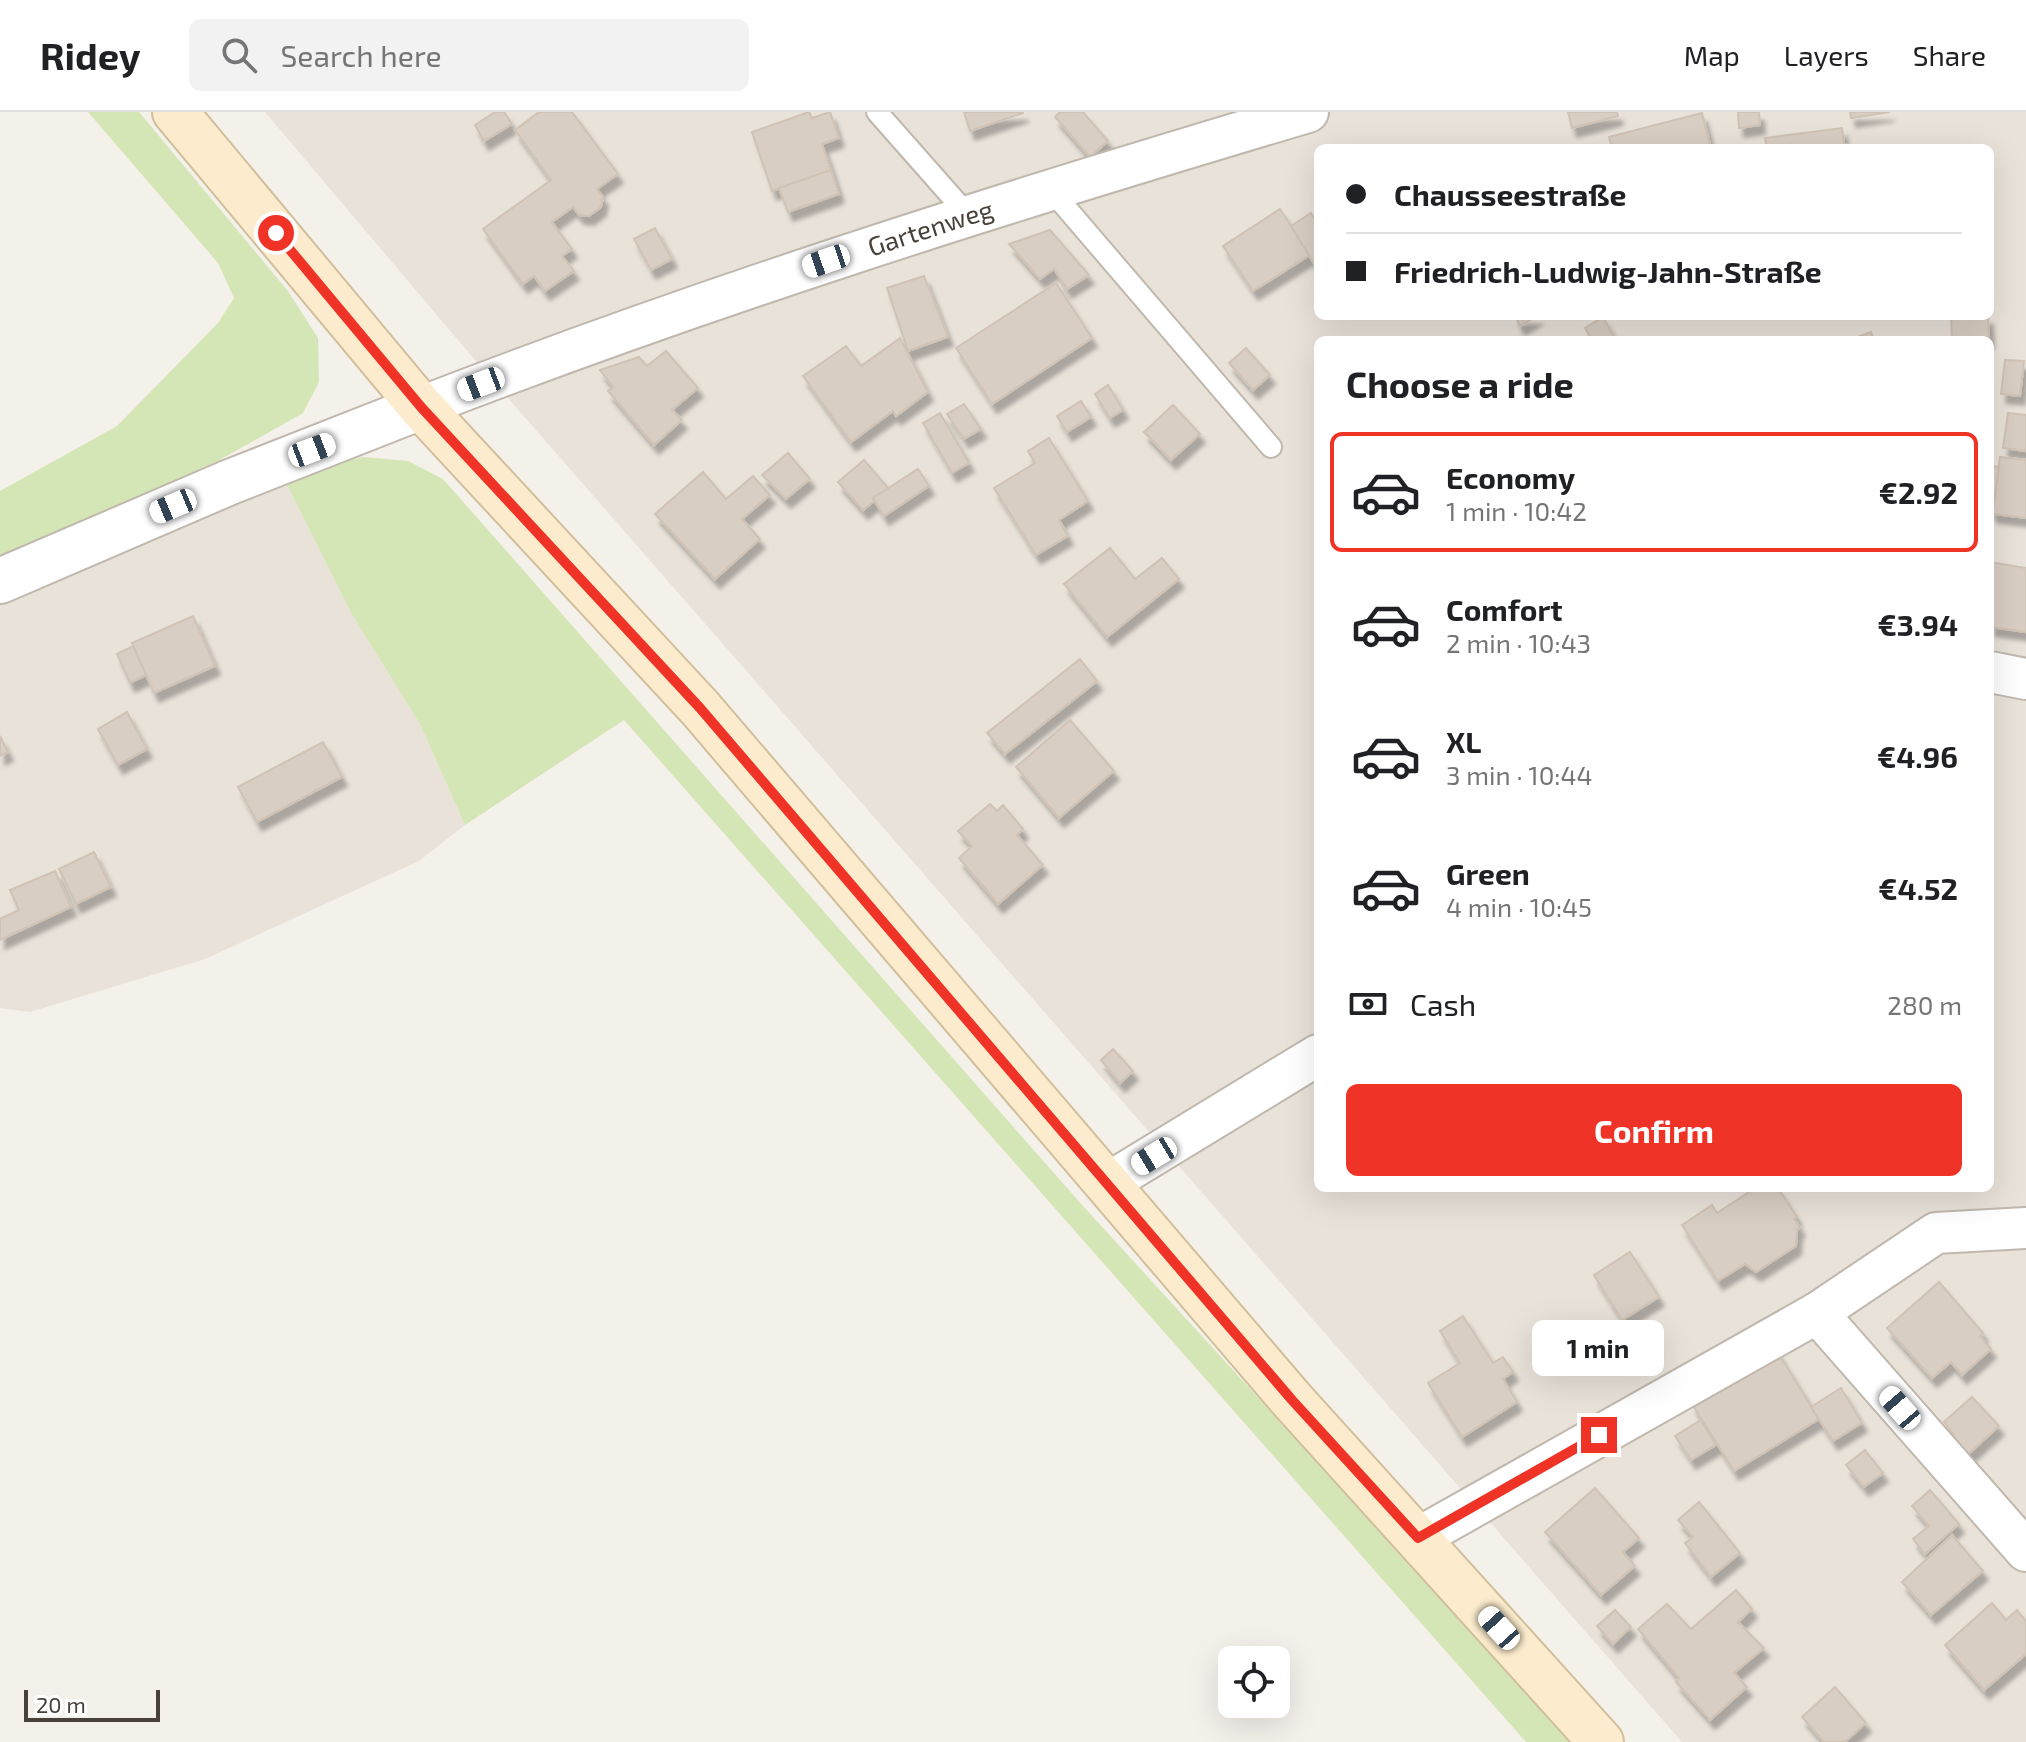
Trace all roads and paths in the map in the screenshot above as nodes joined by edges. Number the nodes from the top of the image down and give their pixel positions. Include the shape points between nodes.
1 (175, 112) edge
2 (877, 112) edge
3 (1308, 112) edge
4 (1050, 189) junction
5 (967, 214) junction
6 (421, 407) junction
7 (1271, 447) dead end
8 (0, 581) edge
9 (1994, 673) edge
10 (2026, 679) edge
11 (1314, 1057) edge
12 (1108, 1183) junction
13 (2026, 1228) edge
14 (1817, 1313) junction
15 (1418, 1538) junction
16 (2026, 1551) edge
17 (1601, 1742) edge

1 - 6 main road
2 - 5 lane
3 - 4 street, Gartenweg
4 - 5 street, Gartenweg
4 - 7 lane
5 - 6 street, Gartenweg via 630,327
6 - 8 street
6 - 12 main road via 700,708
9 - 10 street
11 - 12 street
12 - 15 main road via 1292,1400
13 - 14 street via 1936,1233
14 - 15 street
14 - 16 street
15 - 17 main road

